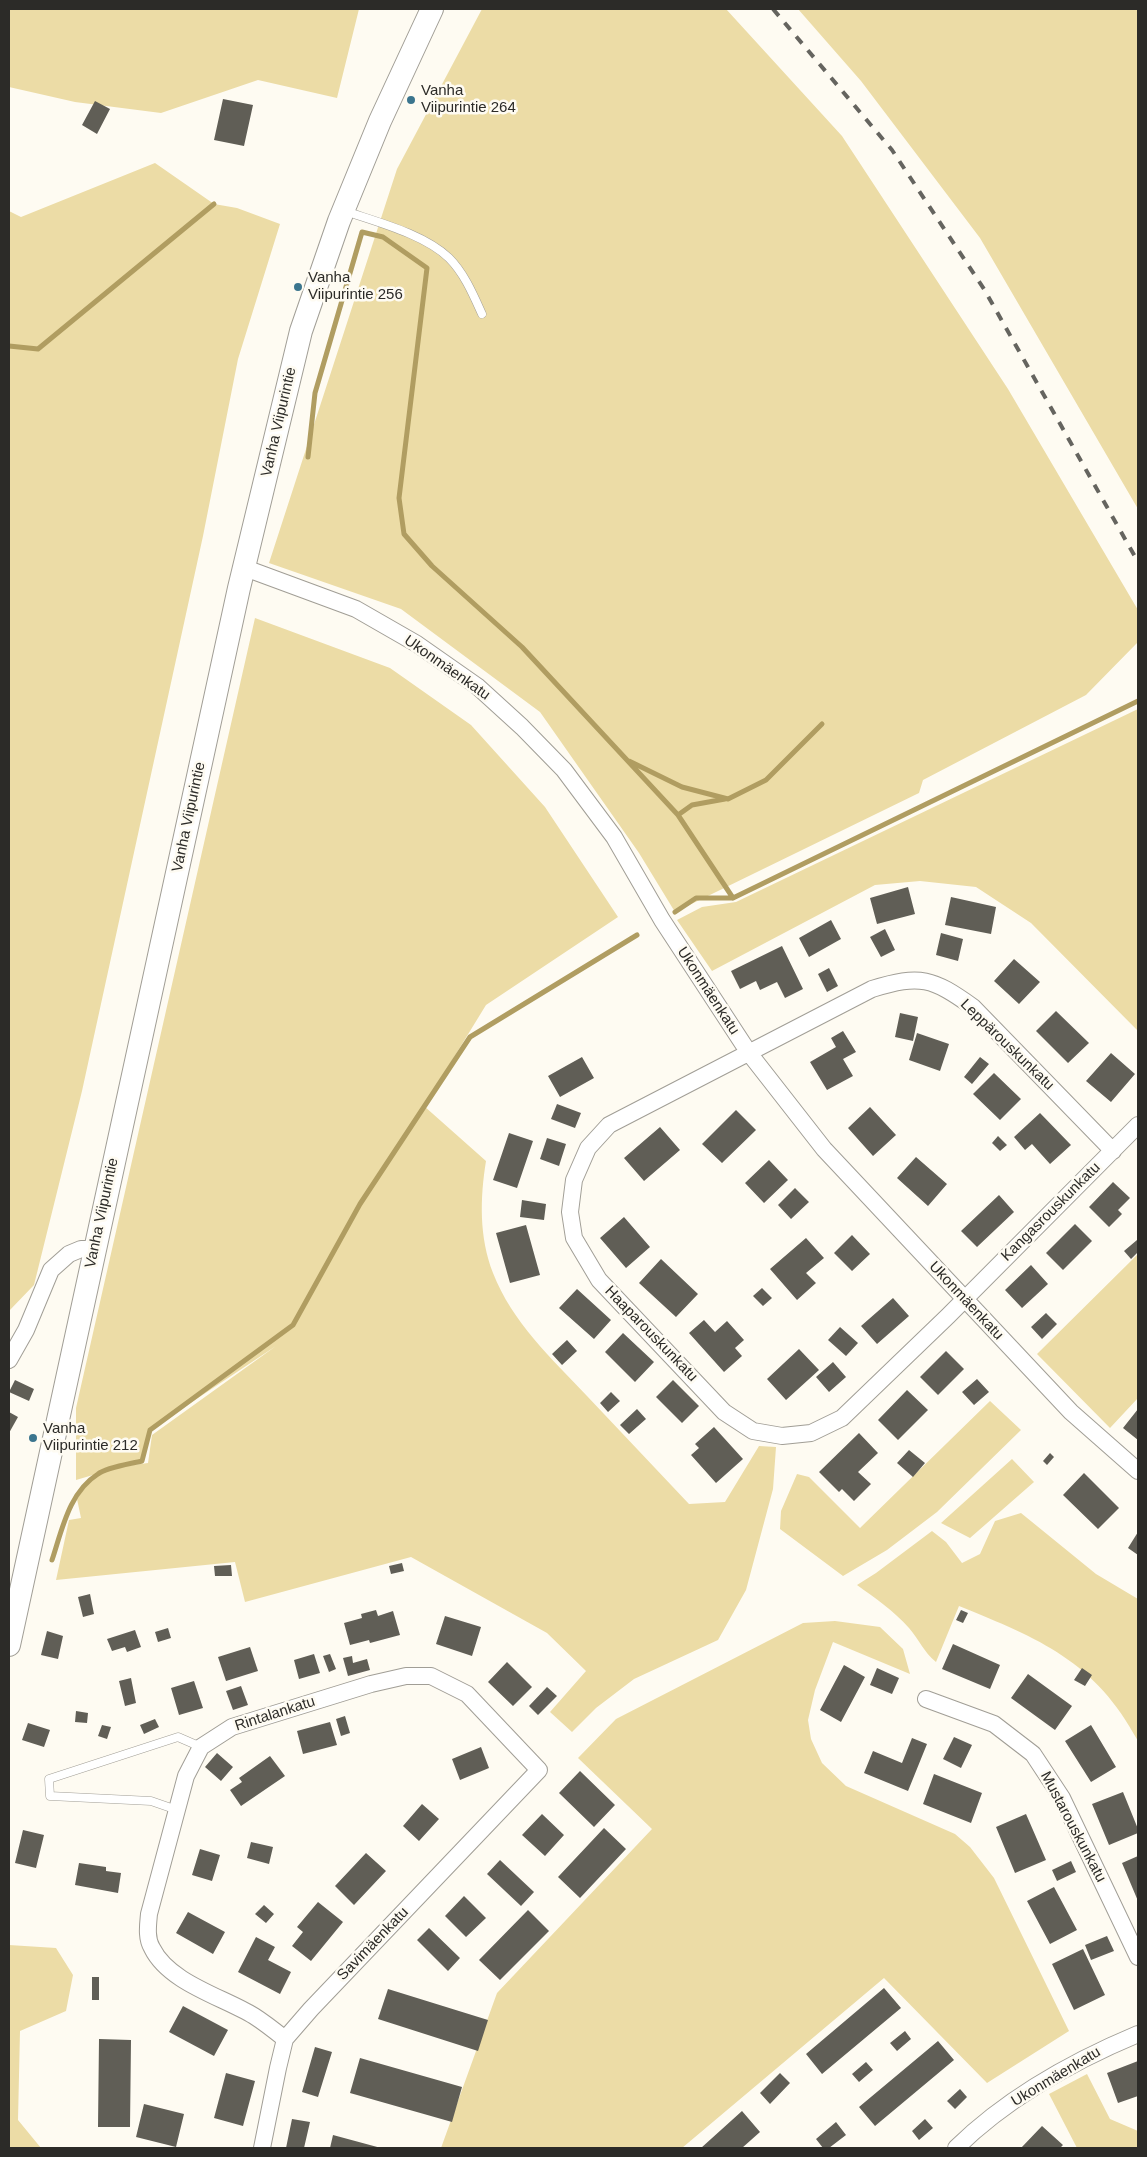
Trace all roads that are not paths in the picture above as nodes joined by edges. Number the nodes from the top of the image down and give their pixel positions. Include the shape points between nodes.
1 (429, 10) edge
2 (343, 210) junction
3 (482, 314) dead end
4 (245, 568) junction
5 (748, 1053) junction
6 (1138, 1125) edge
7 (1113, 1151) junction
8 (94, 1249) junction
9 (964, 1299) junction
10 (9, 1360) edge
11 (1138, 1471) edge
12 (9, 1645) edge
13 (926, 1699) dead end
14 (201, 1747) junction
15 (539, 1770) joint
16 (177, 1810) junction
17 (1138, 1957) edge
18 (1138, 2034) edge
19 (286, 2039) junction
20 (262, 2148) edge
21 (956, 2148) edge

1 - 2 street, Vanha Viipurintie
2 - 3 lane via 432,244 468,283
2 - 4 street, Vanha Viipurintie via 301,331
4 - 5 street, Ukonmäenkatu via 356,609 417,644 477,686 522,727 564,770 614,837 662,920
4 - 8 street, Vanha Viipurintie
5 - 7 street, Leppärouskunkatu via 872,989 899,981 927,980 973,1007
5 - 9 street, Ukonmäenkatu via 824,1149
5 - 9 street, Haaparouskunkatu via 609,1125 588,1148 574,1180 570,1212 574,1238 599,1280 724,1412 753,1431 782,1436 811,1433 842,1418
6 - 7 street, Kangasrouskunkatu
7 - 9 street, Kangasrouskunkatu
8 - 10 street via 69,1254 51,1270 26,1330
8 - 12 street, Vanha Viipurintie
9 - 11 street, Ukonmäenkatu via 1071,1412
13 - 17 street, Mustarouskunkatu via 994,1724 1033,1754 1062,1798
14 - 15 street, Rintalankatu via 232,1727 371,1684 406,1676 431,1676 467,1694
14 - 16 street, Rintalankatu via 186,1776
14 - 16 lane via 178,1737 49,1779 50,1796 152,1801
15 - 19 street, Savimäenkatu
16 - 19 street, Rintalankatu via 149,1914 151,1948 162,1963 183,1980 254,2016
18 - 21 street, Ukonmäenkatu via 1090,2054 1028,2090 974,2130
19 - 20 street, Savimäenkatu

